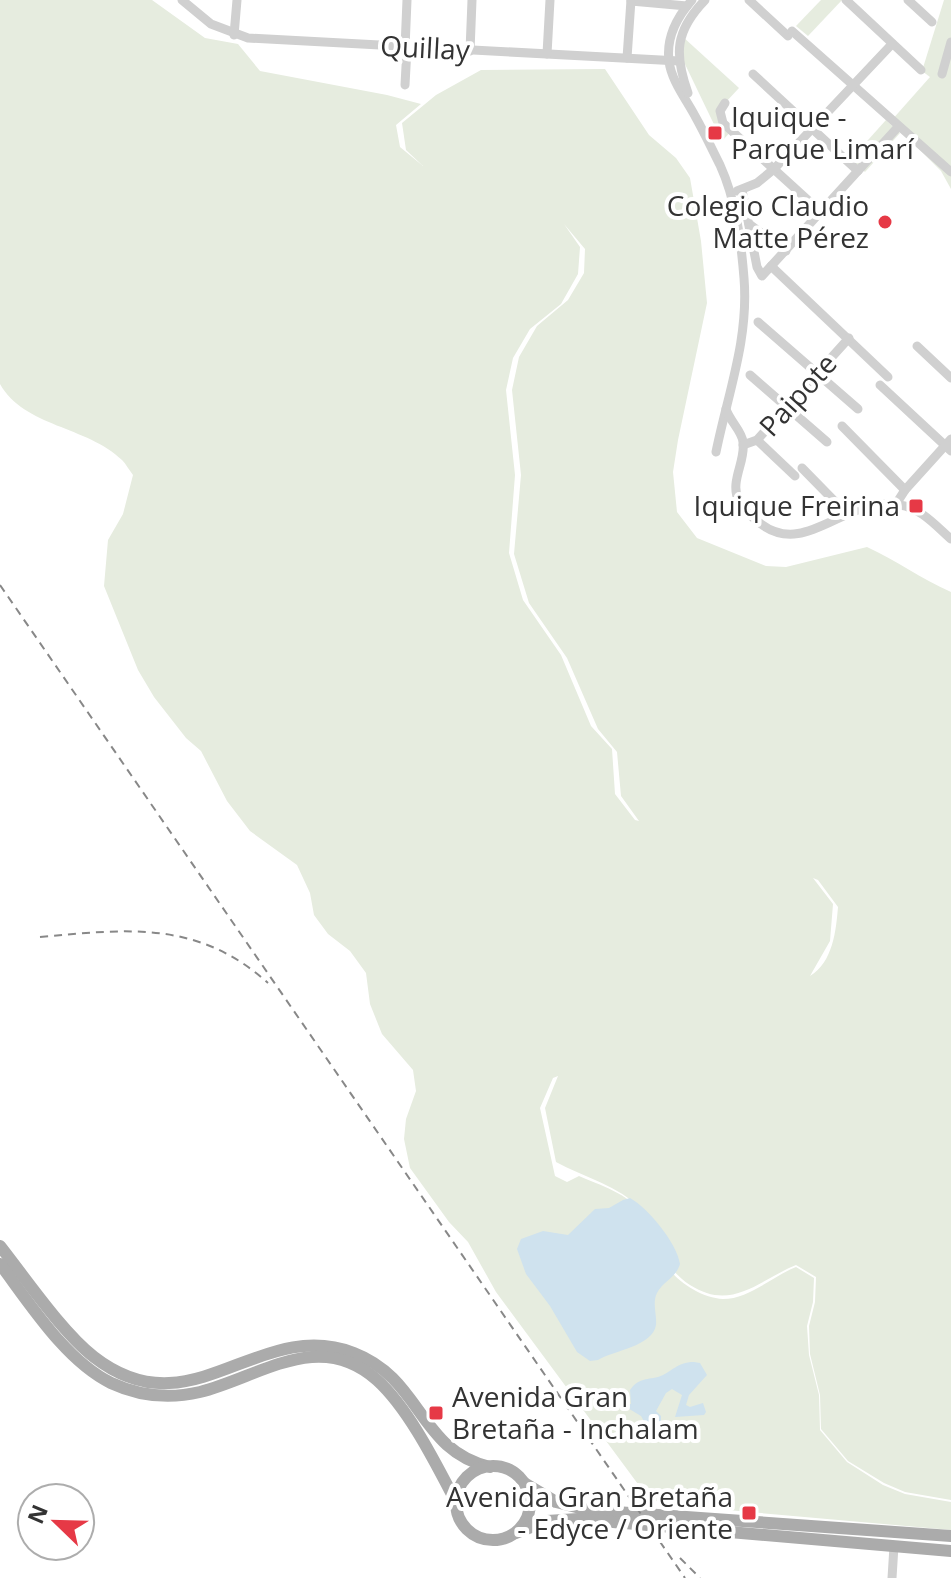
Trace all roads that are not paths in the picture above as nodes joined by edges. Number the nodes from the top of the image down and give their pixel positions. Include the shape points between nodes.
1 (182, 0) edge
2 (237, 0) edge
3 (407, 0) edge
4 (472, 0) edge
5 (550, 0) edge
6 (705, 0) edge
7 (749, 0) edge
8 (846, 0) edge
9 (908, 0) edge
10 (631, 1) edge
11 (690, 3) edge
12 (932, 22) dead end
13 (234, 35) junction
14 (951, 42) edge
15 (892, 44) junction
16 (406, 48) junction
17 (470, 51) junction
18 (547, 54) junction
19 (627, 58) junction
20 (674, 60) junction
21 (921, 70) dead end
22 (753, 74) dead end
23 (942, 74) dead end
24 (405, 85) dead end
25 (853, 85) junction
26 (725, 103) dead end
27 (898, 127) junction
28 (812, 129) junction
29 (774, 169) junction
30 (858, 171) junction
31 (951, 172) edge
32 (742, 190) junction
33 (730, 193) junction
34 (821, 212) junction
35 (749, 224) junction
36 (786, 251) junction
37 (771, 266) junction
38 (758, 322) dead end
39 (849, 338) junction
40 (917, 346) dead end
41 (818, 374) junction
42 (750, 375) dead end
43 (951, 378) edge
44 (725, 406) junction
45 (787, 408) junction
46 (858, 409) dead end
47 (842, 426) dead end
48 (757, 440) junction
49 (827, 442) dead end
50 (743, 445) junction
51 (949, 445) edge
52 (716, 452) dead end
53 (905, 490) junction
54 (896, 504) junction
55 (846, 513) junction
56 (951, 539) edge
57 (0, 1246) edge
58 (0, 1264) edge
59 (490, 1467) junction
60 (524, 1483) junction
61 (456, 1502) junction
62 (870, 1528) junction
63 (516, 1533) junction
64 (951, 1536) edge
65 (894, 1546) junction
66 (951, 1551) edge
67 (892, 1578) edge

1 - 13 street, Quillay
2 - 13 street
3 - 16 street
4 - 17 street
5 - 18 street
6 - 20 street via 684,28
7 - 25 street
8 - 15 street
9 - 12 street
10 - 11 street
10 - 19 street
11 - 20 street via 672,33
13 - 16 street, Quillay
14 - 23 street
15 - 21 street
15 - 25 street
16 - 17 street, Quillay
16 - 24 street
17 - 18 street, Quillay
18 - 19 street, Quillay
19 - 20 street, Quillay
20 - 33 street via 677,83
22 - 28 street
25 - 27 street
25 - 28 street
26 - 29 street via 721,120
27 - 30 street
27 - 31 street
28 - 29 street
28 - 30 street
29 - 32 street
29 - 34 street
30 - 34 street
32 - 33 street
32 - 35 street
33 - 44 street via 746,304 739,361
34 - 36 street
35 - 36 street
35 - 37 street via 762,276
36 - 37 street
37 - 39 street
38 - 41 street
39 - 41 street, Paipote
39 - 51 street
40 - 43 street
41 - 45 street, Paipote
41 - 46 street
42 - 45 street
44 - 50 street
44 - 52 street
45 - 48 street, Paipote
45 - 49 street
47 - 53 street
48 - 50 street, Paipote
48 - 55 street
50 - 55 street via 737,496 746,512 770,530 781,535 804,533
51 - 53 street
53 - 54 street
54 - 55 street
54 - 56 street via 917,511
57 - 59 main road via 79,1344 121,1373 154,1382 186,1382 285,1348 334,1347 386,1371 445,1446
58 - 61 main road via 77,1359 100,1377 139,1393 203,1391 306,1357 333,1358 357,1367 377,1380 396,1403
59 - 60 main road via 507,1469
59 - 61 main road via 467,1478
60 - 62 main road via 556,1502 588,1510
60 - 63 main road via 529,1512
61 - 63 main road via 461,1522 477,1536 497,1540
62 - 64 main road
62 - 65 main road
63 - 65 main road via 547,1521 578,1519
65 - 66 main road
65 - 67 street

